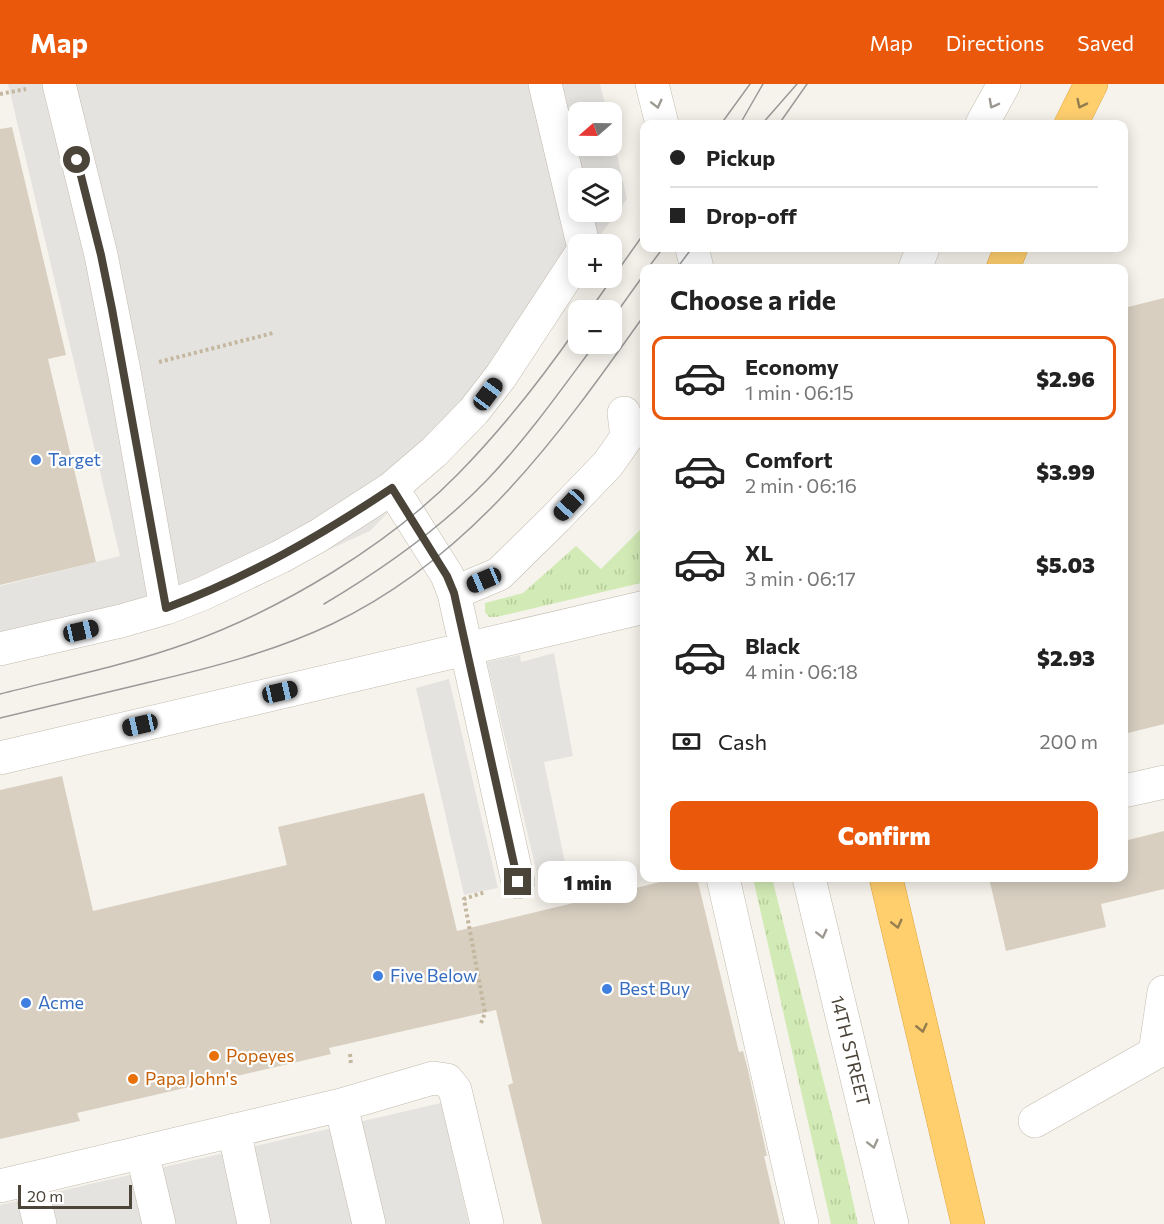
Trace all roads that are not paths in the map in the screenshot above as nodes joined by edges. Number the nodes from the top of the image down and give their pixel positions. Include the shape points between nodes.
1 (58, 84) edge
2 (545, 84) edge
3 (652, 84) edge
4 (1004, 84) edge
5 (1091, 84) edge
6 (661, 120) edge
7 (984, 120) edge
8 (1073, 120) edge
9 (581, 234) edge
10 (568, 274) edge
11 (624, 413) dead end
12 (392, 488) junction
13 (454, 593) junction
14 (166, 608) junction
15 (640, 608) edge
16 (467, 648) junction
17 (0, 649) edge
18 (0, 758) edge
19 (1164, 782) edge
20 (1128, 790) edge
21 (518, 882) road end
22 (724, 882) edge
23 (810, 882) edge
24 (886, 882) edge
25 (1164, 992) edge
26 (341, 1105) junction
27 (1035, 1121) dead end
28 (234, 1130) junction
29 (142, 1152) junction
30 (15, 1182) edge
31 (40, 1224) edge
32 (159, 1224) edge
33 (254, 1224) edge
34 (369, 1224) edge
35 (487, 1224) edge
36 (802, 1224) edge
37 (892, 1224) edge
38 (968, 1224) edge

1 - 14 street via 101,255
2 - 9 street
3 -> 6 street
4 -> 7 street
5 -> 8 highway
10 - 12 street via 474,411
11 - 13 street via 627,437 608,464 499,574
12 - 13 street
12 - 14 street via 318,536
13 - 16 street
14 - 17 street
15 - 16 street
16 - 18 street
16 - 21 street
19 - 20 street
22 - 36 street
23 -> 37 street, 14TH STREET
24 -> 38 highway
25 - 27 street via 1155,1053
26 - 28 street
26 - 34 street
26 - 35 street via 434,1078 447,1080 454,1090
28 - 29 street
28 - 33 street
29 - 30 street
29 - 32 street
30 - 31 street

